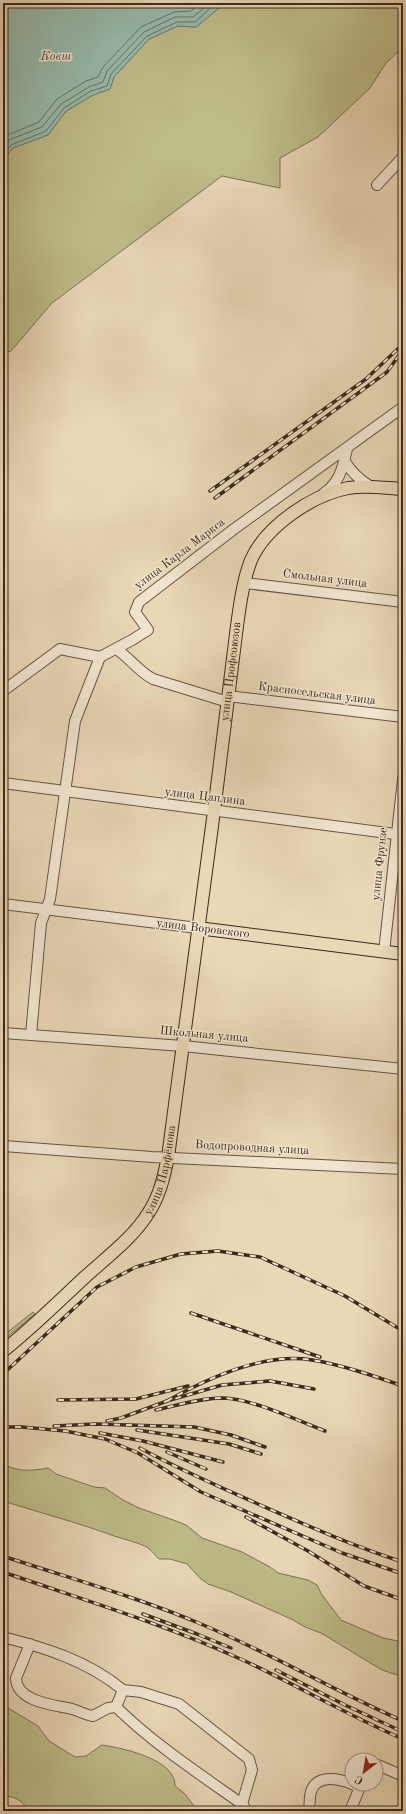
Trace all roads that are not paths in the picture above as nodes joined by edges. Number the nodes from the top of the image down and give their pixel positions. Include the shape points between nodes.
1 (403, 157) edge
2 (377, 185) dead end
3 (403, 407) edge
4 (347, 449) junction
5 (344, 460) junction
6 (370, 486) junction
7 (403, 489) edge
8 (314, 500) junction
9 (245, 583) junction
10 (403, 602) edge
11 (116, 649) junction
12 (100, 657) junction
13 (3, 691) edge
14 (228, 699) junction
15 (403, 717) edge
16 (403, 779) edge
17 (3, 784) edge
18 (64, 792) junction
19 (214, 811) junction
20 (400, 835) edge
21 (3, 904) edge
22 (46, 910) junction
23 (198, 928) junction
24 (384, 952) junction
25 (403, 954) edge
26 (3, 1033) edge
27 (31, 1035) junction
28 (183, 1046) junction
29 (403, 1069) edge
30 (3, 1146) edge
31 (168, 1157) junction
32 (403, 1169) edge
33 (3, 1351) edge
34 (3, 1637) edge
35 (30, 1644) junction
36 (123, 1690) junction
37 (116, 1707) junction
38 (384, 1768) edge
39 (403, 1776) edge
40 (344, 1781) edge
41 (354, 1792) edge
42 (244, 1807) edge
43 (309, 1811) edge
44 (350, 1811) edge

1 - 2 street
3 - 4 street, улица Карла Маркса
4 - 5 street
4 - 11 street, улица Карла Маркса via 225,536 139,602 135,612 148,630
5 - 6 street via 357,478
5 - 8 street via 335,484
6 - 7 main road, улица Профсоюзов
6 - 8 main road, улица Профсоюзов via 348,488
8 - 9 main road, улица Профсоюзов via 276,527 263,541 251,560
9 - 10 street, Смольная улица
9 - 14 main road, улица Профсоюзов
11 - 12 street, улица Карла Маркса
11 - 14 street, Красносельская улица via 152,679
12 - 13 street via 60,649
12 - 18 street via 75,721
14 - 15 street, Красносельская улица
14 - 19 main road, улица Профсоюзов
16 - 20 street, улица Фрунзе
17 - 18 street, улица Цаплина
18 - 19 street, улица Цаплина
18 - 22 street via 50,899
19 - 20 street, улица Цаплина
19 - 23 main road, улица Профсоюзов
20 - 24 street, улица Фрунзе
21 - 22 street, улица Воровского
22 - 23 street, улица Воровского
22 - 27 street via 41,923
23 - 24 main road, улица Воровского
23 - 28 main road, улица Парфёнова
24 - 25 main road, улица Воровского
26 - 27 street, Школьная улица
27 - 28 street, Школьная улица
28 - 29 street, Школьная улица
28 - 31 main road, улица Парфёнова
30 - 31 street, Водопроводная улица
31 - 32 street, Водопроводная улица
31 - 33 main road, улица Парфёнова via 157,1197 139,1225
34 - 35 street
35 - 36 street via 101,1672
35 - 37 street via 16,1678 19,1688 29,1697 40,1703 88,1715
36 - 37 street
36 - 42 street via 141,1692 179,1704 249,1759 252,1770
37 - 42 street via 157,1744
38 - 39 street
40 - 43 street via 336,1779 316,1783 312,1789
41 - 44 street

